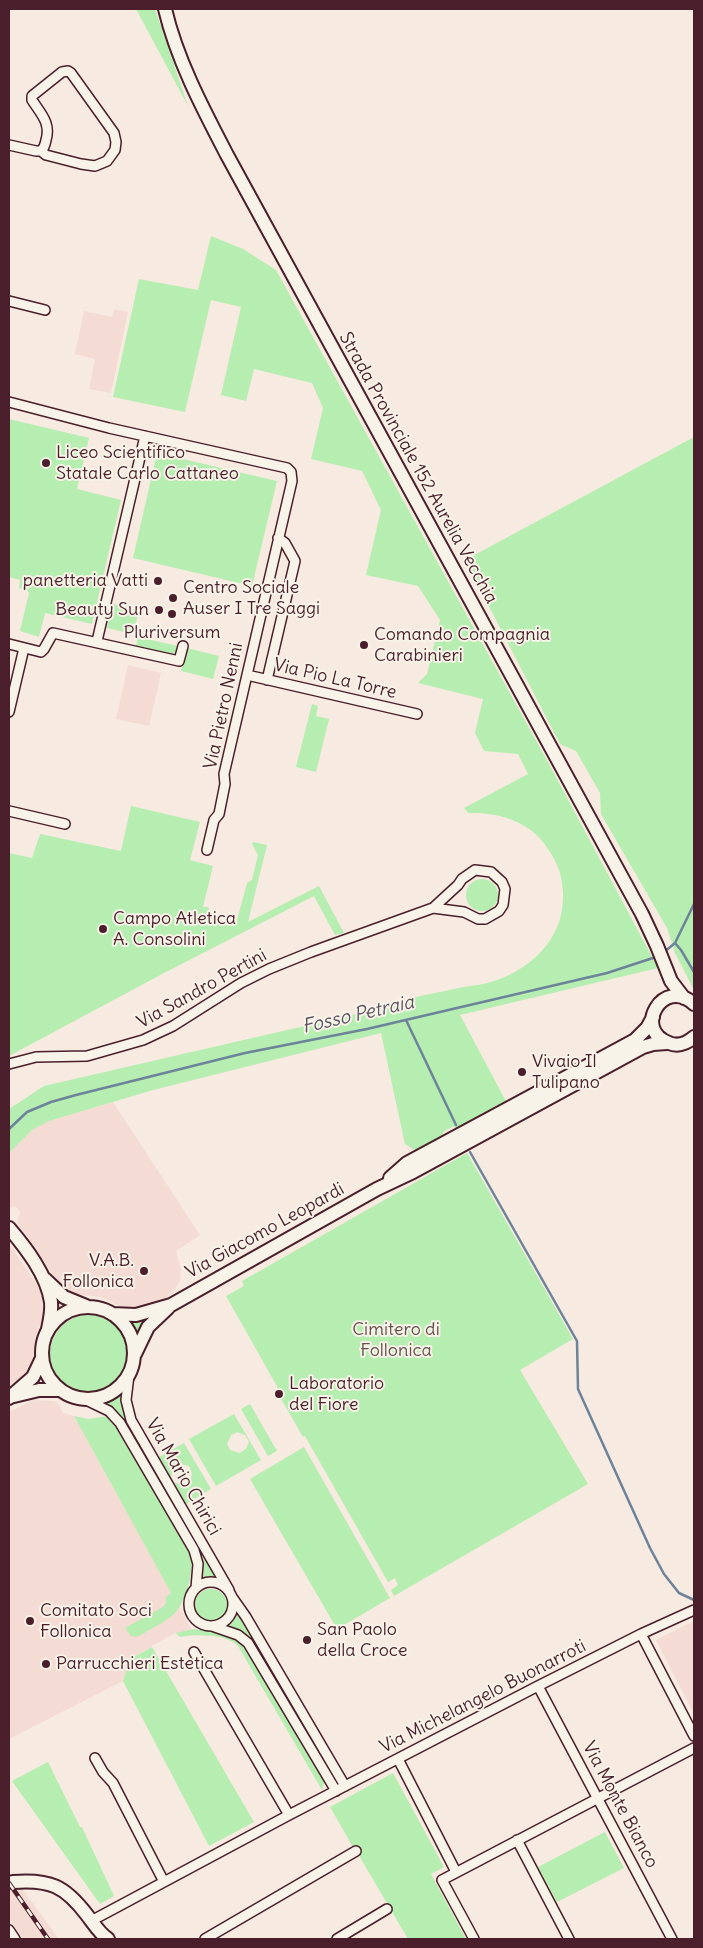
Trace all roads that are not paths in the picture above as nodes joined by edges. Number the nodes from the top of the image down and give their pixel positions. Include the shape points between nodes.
1 (165, 9) edge
2 (9, 145) edge
3 (41, 151) junction
4 (9, 301) edge
5 (44, 310) dead end
6 (9, 402) edge
7 (146, 436) junction
8 (278, 538) junction
9 (97, 641) junction
10 (9, 644) edge
11 (183, 646) dead end
12 (24, 648) junction
13 (246, 675) junction
14 (267, 680) junction
15 (9, 712) edge
16 (417, 714) dead end
17 (9, 811) edge
18 (65, 824) dead end
19 (207, 850) dead end
20 (433, 908) junction
21 (664, 965) junction
22 (689, 1001) edge
23 (659, 1004) junction
24 (652, 1017) junction
25 (694, 1037) edge
26 (672, 1044) junction
27 (694, 1048) edge
28 (9, 1064) edge
29 (376, 1189) junction
30 (9, 1228) edge
31 (41, 1275) junction
32 (171, 1305) junction
33 (89, 1306) junction
34 (112, 1314) junction
35 (48, 1330) junction
36 (134, 1356) junction
37 (42, 1358) junction
38 (129, 1375) junction
39 (60, 1390) junction
40 (10, 1398) edge
41 (84, 1399) junction
42 (196, 1588) junction
43 (230, 1594) junction
44 (694, 1610) edge
45 (212, 1626) junction
46 (641, 1634) junction
47 (194, 1652) dead end
48 (538, 1686) junction
49 (694, 1736) edge
50 (694, 1748) edge
51 (95, 1758) dead end
52 (398, 1759) junction
53 (345, 1786) junction
54 (336, 1791) junction
55 (598, 1797) junction
56 (289, 1815) junction
57 (517, 1840) junction
58 (356, 1851) dead end
59 (456, 1872) junction
60 (13, 1882) dead end
61 (164, 1882) junction
62 (387, 1910) dead end
63 (91, 1921) junction
64 (9, 1930) edge
65 (15, 1939) edge
66 (108, 1939) edge
67 (205, 1939) edge
68 (336, 1939) edge
69 (474, 1939) edge
70 (569, 1939) edge
71 (672, 1939) edge

1 - 21 main road, Strada Provinciale 152 Aurelia Vecchia via 200,104 653,936
2 - 3 street
3 - 3 street via 46,155 95,166 108,161 115,150 114,133 68,71 62,72 32,96 48,125
4 - 5 street
6 - 7 street
7 - 8 street, Via Pietro Nenni via 287,468 292,481
7 - 9 street
8 - 13 street, Via Pietro Nenni
8 - 14 street, Via Pietro Nenni via 285,542 295,561
9 - 11 street via 180,661
9 - 12 street via 53,632 41,652
10 - 12 street
12 - 15 street
13 - 14 street, Via Pio La Torre
13 - 19 street, Via Pietro Nenni via 224,774 219,814 214,820
14 - 16 street, Via Pio La Torre
17 - 18 street
20 - 20 street, Via Sandro Pertini via 486,919 499,911 506,897 505,890 497,876 475,870
20 - 28 street, Via Sandro Pertini via 268,970 240,983 173,1026 131,1045 87,1056 36,1057
21 - 22 main road, Strada Provinciale 152 Aurelia Vecchia via 675,988
21 - 23 main road, Strada Provinciale 152 Aurelia Vecchia via 665,980
22 - 23 main road, Strada Provinciale 152 Aurelia Vecchia via 668,998
23 - 24 main road, Strada Provinciale 152 Aurelia Vecchia
24 - 26 main road via 659,1038
24 - 29 main road, Via Giacomo Leopardi via 636,1040 408,1164
25 - 26 main road
26 - 27 main road
26 - 29 main road, Via Giacomo Leopardi via 643,1047
29 - 32 main road, Via Giacomo Leopardi
30 - 31 main road
31 - 33 main road, Via Giacomo Leopardi via 64,1297
31 - 35 main road via 51,1302
32 - 34 main road, Via Giacomo Leopardi via 136,1315
32 - 36 main road, Via Giacomo Leopardi via 148,1326
33 - 34 main road, Via Giacomo Leopardi
33 - 35 main road via 67,1312
34 - 36 main road, Via Giacomo Leopardi via 129,1332
35 - 37 main road via 42,1346
36 - 38 main road, Via Giacomo Leopardi
37 - 39 main road via 48,1376
37 - 40 main road via 33,1377
38 - 41 main road, Via Giacomo Leopardi via 110,1394
38 - 43 street, Via Mario Chirici via 126,1400 131,1420
39 - 40 main road via 39,1390
39 - 41 main road
41 - 42 street, Via Mario Chirici via 109,1411 124,1430 194,1550 198,1564
42 - 43 street via 213,1582 222,1585
42 - 45 street, Via Mario Chirici via 190,1598 191,1612 200,1623
43 - 45 street via 233,1609 230,1617
43 - 53 street, Via Mario Chirici
44 - 46 street, Via Michelangelo Buonarroti
45 - 54 street, Via Mario Chirici via 238,1635 248,1643
46 - 48 street, Via Michelangelo Buonarroti
46 - 49 street
47 - 56 street
48 - 52 street, Via Michelangelo Buonarroti
48 - 55 street, Via Monte Bianco
50 - 55 street
51 - 61 street via 113,1783
52 - 53 street, Via Michelangelo Buonarroti
52 - 59 street
53 - 54 street, Via Michelangelo Buonarroti
54 - 56 street, Via Michelangelo Buonarroti
55 - 57 street
55 - 71 street, Via Monte Bianco
56 - 61 street, Via Michelangelo Buonarroti
57 - 59 street
57 - 70 street
58 - 67 street
59 - 69 street via 442,1880
60 - 63 main road via 39,1881 59,1887 73,1898
61 - 63 street, Via Michelangelo Buonarroti
62 - 68 street
63 - 66 main road
64 - 65 street

